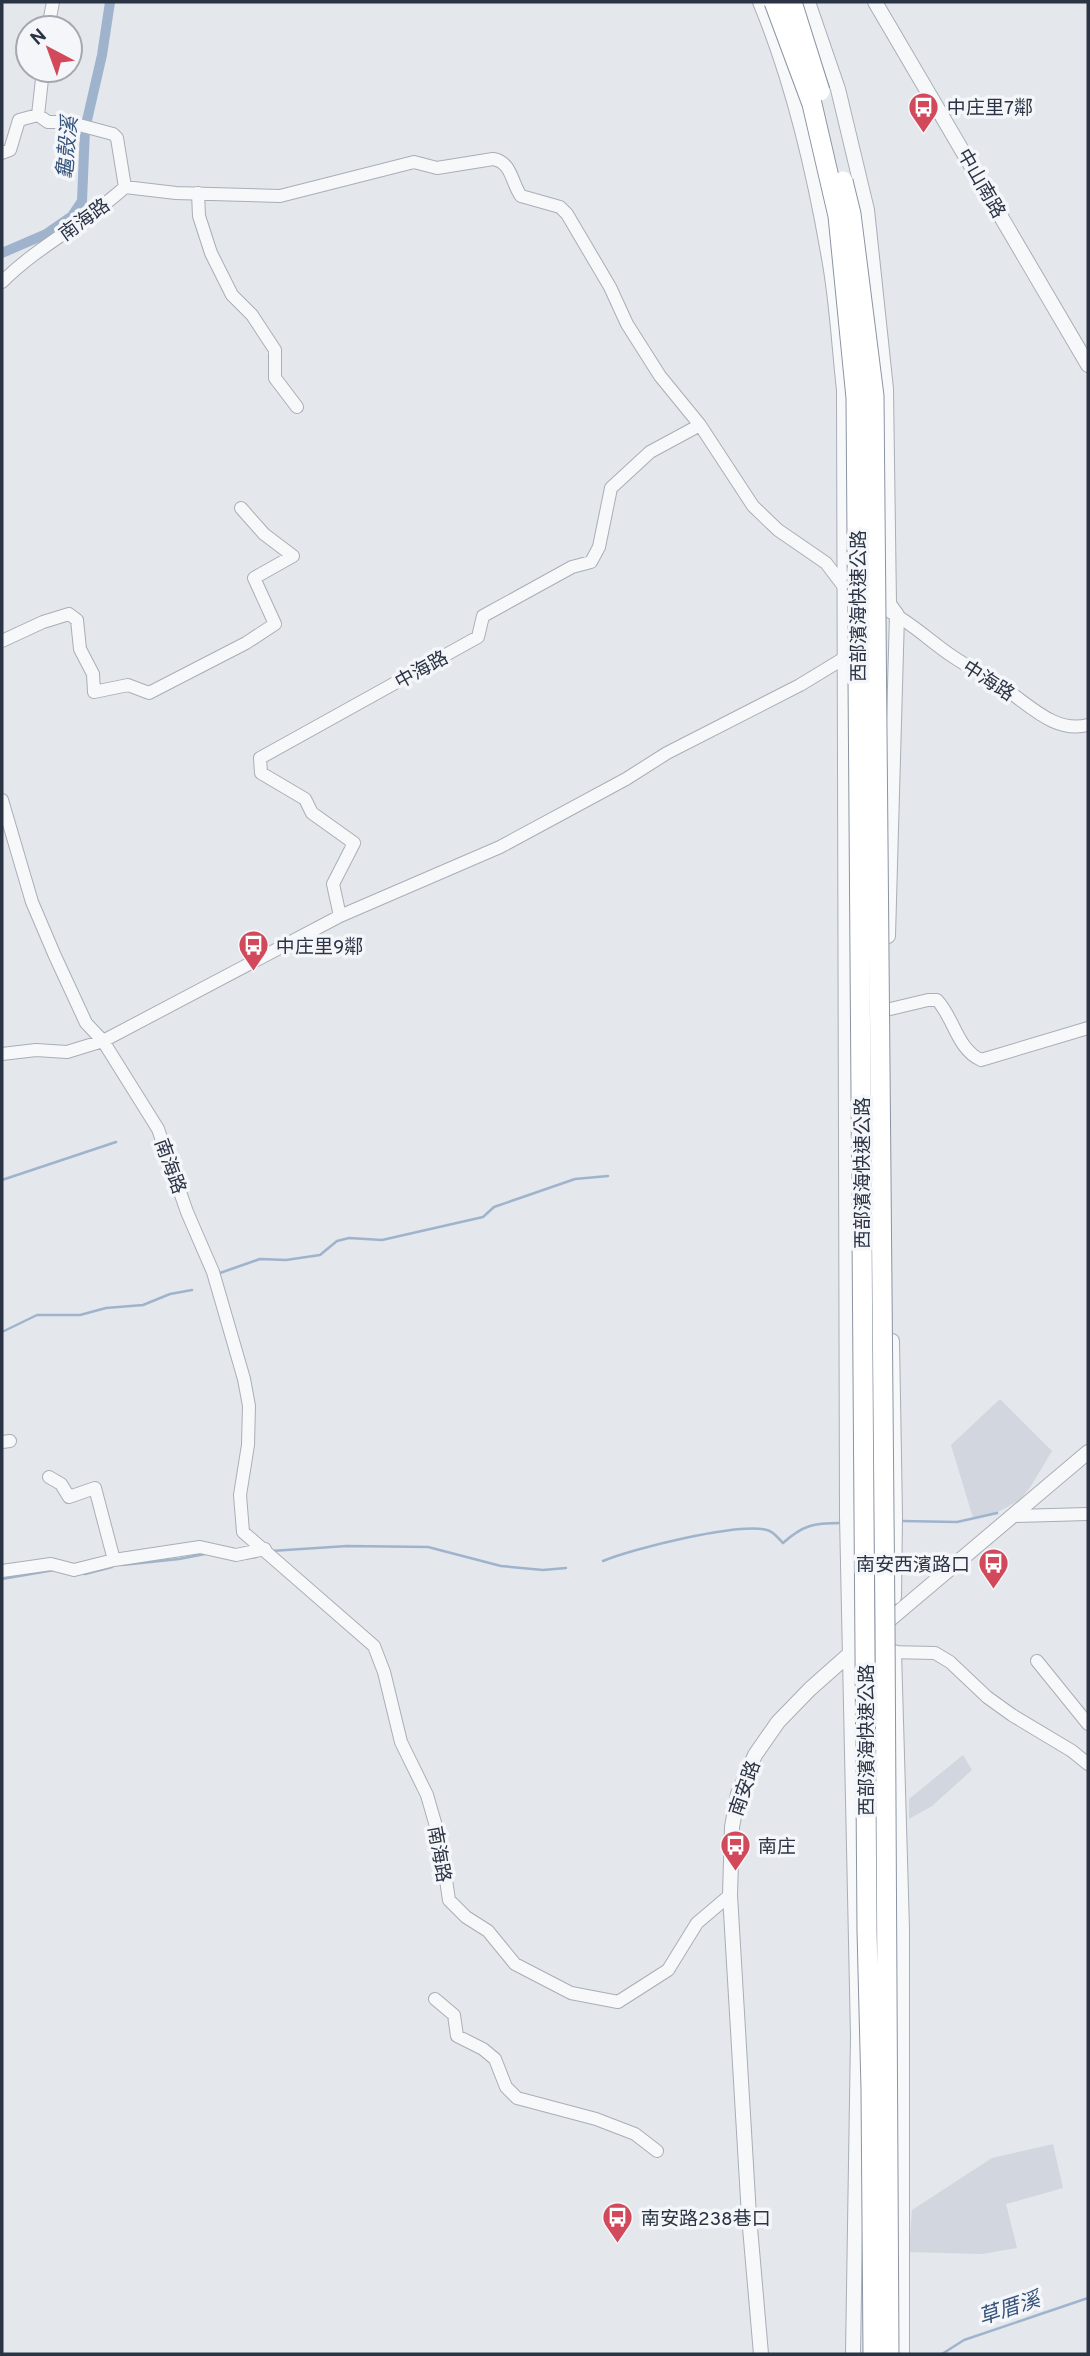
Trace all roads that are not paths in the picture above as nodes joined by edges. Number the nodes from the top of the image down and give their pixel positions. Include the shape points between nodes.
1 (760, 2) edge
2 (774, 2) edge
3 (792, 2) edge
4 (808, 2) edge
5 (875, 2) edge
6 (41, 84) edge
7 (38, 115) junction
8 (2, 153) edge
9 (125, 187) junction
10 (198, 193) junction
11 (2, 282) edge
12 (1088, 365) edge
13 (297, 407) dead end
14 (700, 425) junction
15 (241, 508) dead end
16 (846, 591) junction
17 (897, 615) junction
18 (2, 641) edge
19 (846, 658) junction
20 (1088, 725) edge
21 (2, 800) edge
22 (340, 916) junction
23 (886, 1010) junction
24 (1088, 1028) edge
25 (103, 1041) junction
26 (2, 1054) edge
27 (1088, 1452) edge
28 (49, 1477) dead end
29 (1088, 1514) edge
30 (1013, 1516) junction
31 (265, 1549) junction
32 (114, 1560) junction
33 (2, 1571) edge
34 (894, 1616) junction
35 (894, 1651) junction
36 (851, 1652) junction
37 (1037, 1661) dead end
38 (1088, 1724) edge
39 (1088, 1765) edge
40 (730, 1895) junction
41 (435, 1999) dead end
42 (657, 2151) dead end
43 (761, 2354) edge
44 (853, 2354) edge
45 (873, 2354) edge
46 (888, 2354) edge
47 (902, 2354) edge

1 - 16 street via 799,118 830,260 844,390
2 - 45 highway, 西部濱海快速公路, bridge via 812,104 838,216 856,398
3 - 46 highway, 西部濱海快速公路, bridge via 823,99 851,215 874,396
4 - 17 street via 838,89 867,210 886,389 889,604
5 - 12 street, 中山南路
6 - 7 street
7 - 8 street via 19,120 9,150
7 - 9 street, 南海路 via 48,122 92,127 117,138
9 - 10 street, 中海路
9 - 11 street, 南海路 via 97,212 29,256
10 - 13 street via 199,216 211,253 232,295 275,350 275,378
10 - 14 street, 中海路 via 281,196 414,162 437,168 500,160 521,196 560,207 567,214 627,324 660,376
14 - 16 street, 中海路 via 753,506 778,530 826,563
14 - 22 street, 中海路 via 650,452 611,488 599,547 591,562 572,567 483,616 478,637 260,758 261,773 305,799 312,813 354,843 333,884
15 - 18 street via 264,534 293,556 254,578 275,624 246,643 149,692 128,685 94,692 93,674 80,649 77,620 69,614
16 - 17 street, 中海路
16 - 19 street
17 - 19 street
17 - 20 street, 中海路 via 1039,714 1067,724
17 - 23 street
19 - 22 street via 500,847
19 - 36 street
21 - 25 street, 南海路 via 32,902 86,1023
22 - 25 street
23 - 24 street via 937,1000 965,1048 981,1060
23 - 34 street
25 - 26 street via 67,1052
25 - 31 street, 南海路 via 158,1129 213,1272 249,1406 240,1495 243,1532
27 - 30 street, 南安路
28 - 32 street via 61,1484 69,1497 95,1488
29 - 30 street
30 - 34 street, 南安路
31 - 32 street via 236,1555 200,1547
31 - 40 street, 南海路 via 374,1646 401,1742 427,1795 449,1900 488,1931 515,1964 571,1993 618,2002 668,1970 697,1923
32 - 33 street via 74,1570 51,1564
34 - 35 street
34 - 36 street, 南安路
35 - 36 street
35 - 39 street via 935,1653 1004,1709
35 - 47 street via 902,1929
36 - 40 street, 南安路 via 778,1722 755,1755 738,1794 732,1827
36 - 44 street via 858,2036
37 - 38 street
40 - 43 street, 南安路
41 - 42 street via 454,2015 457,2036 495,2059 506,2087 517,2098 596,2119 635,2134

